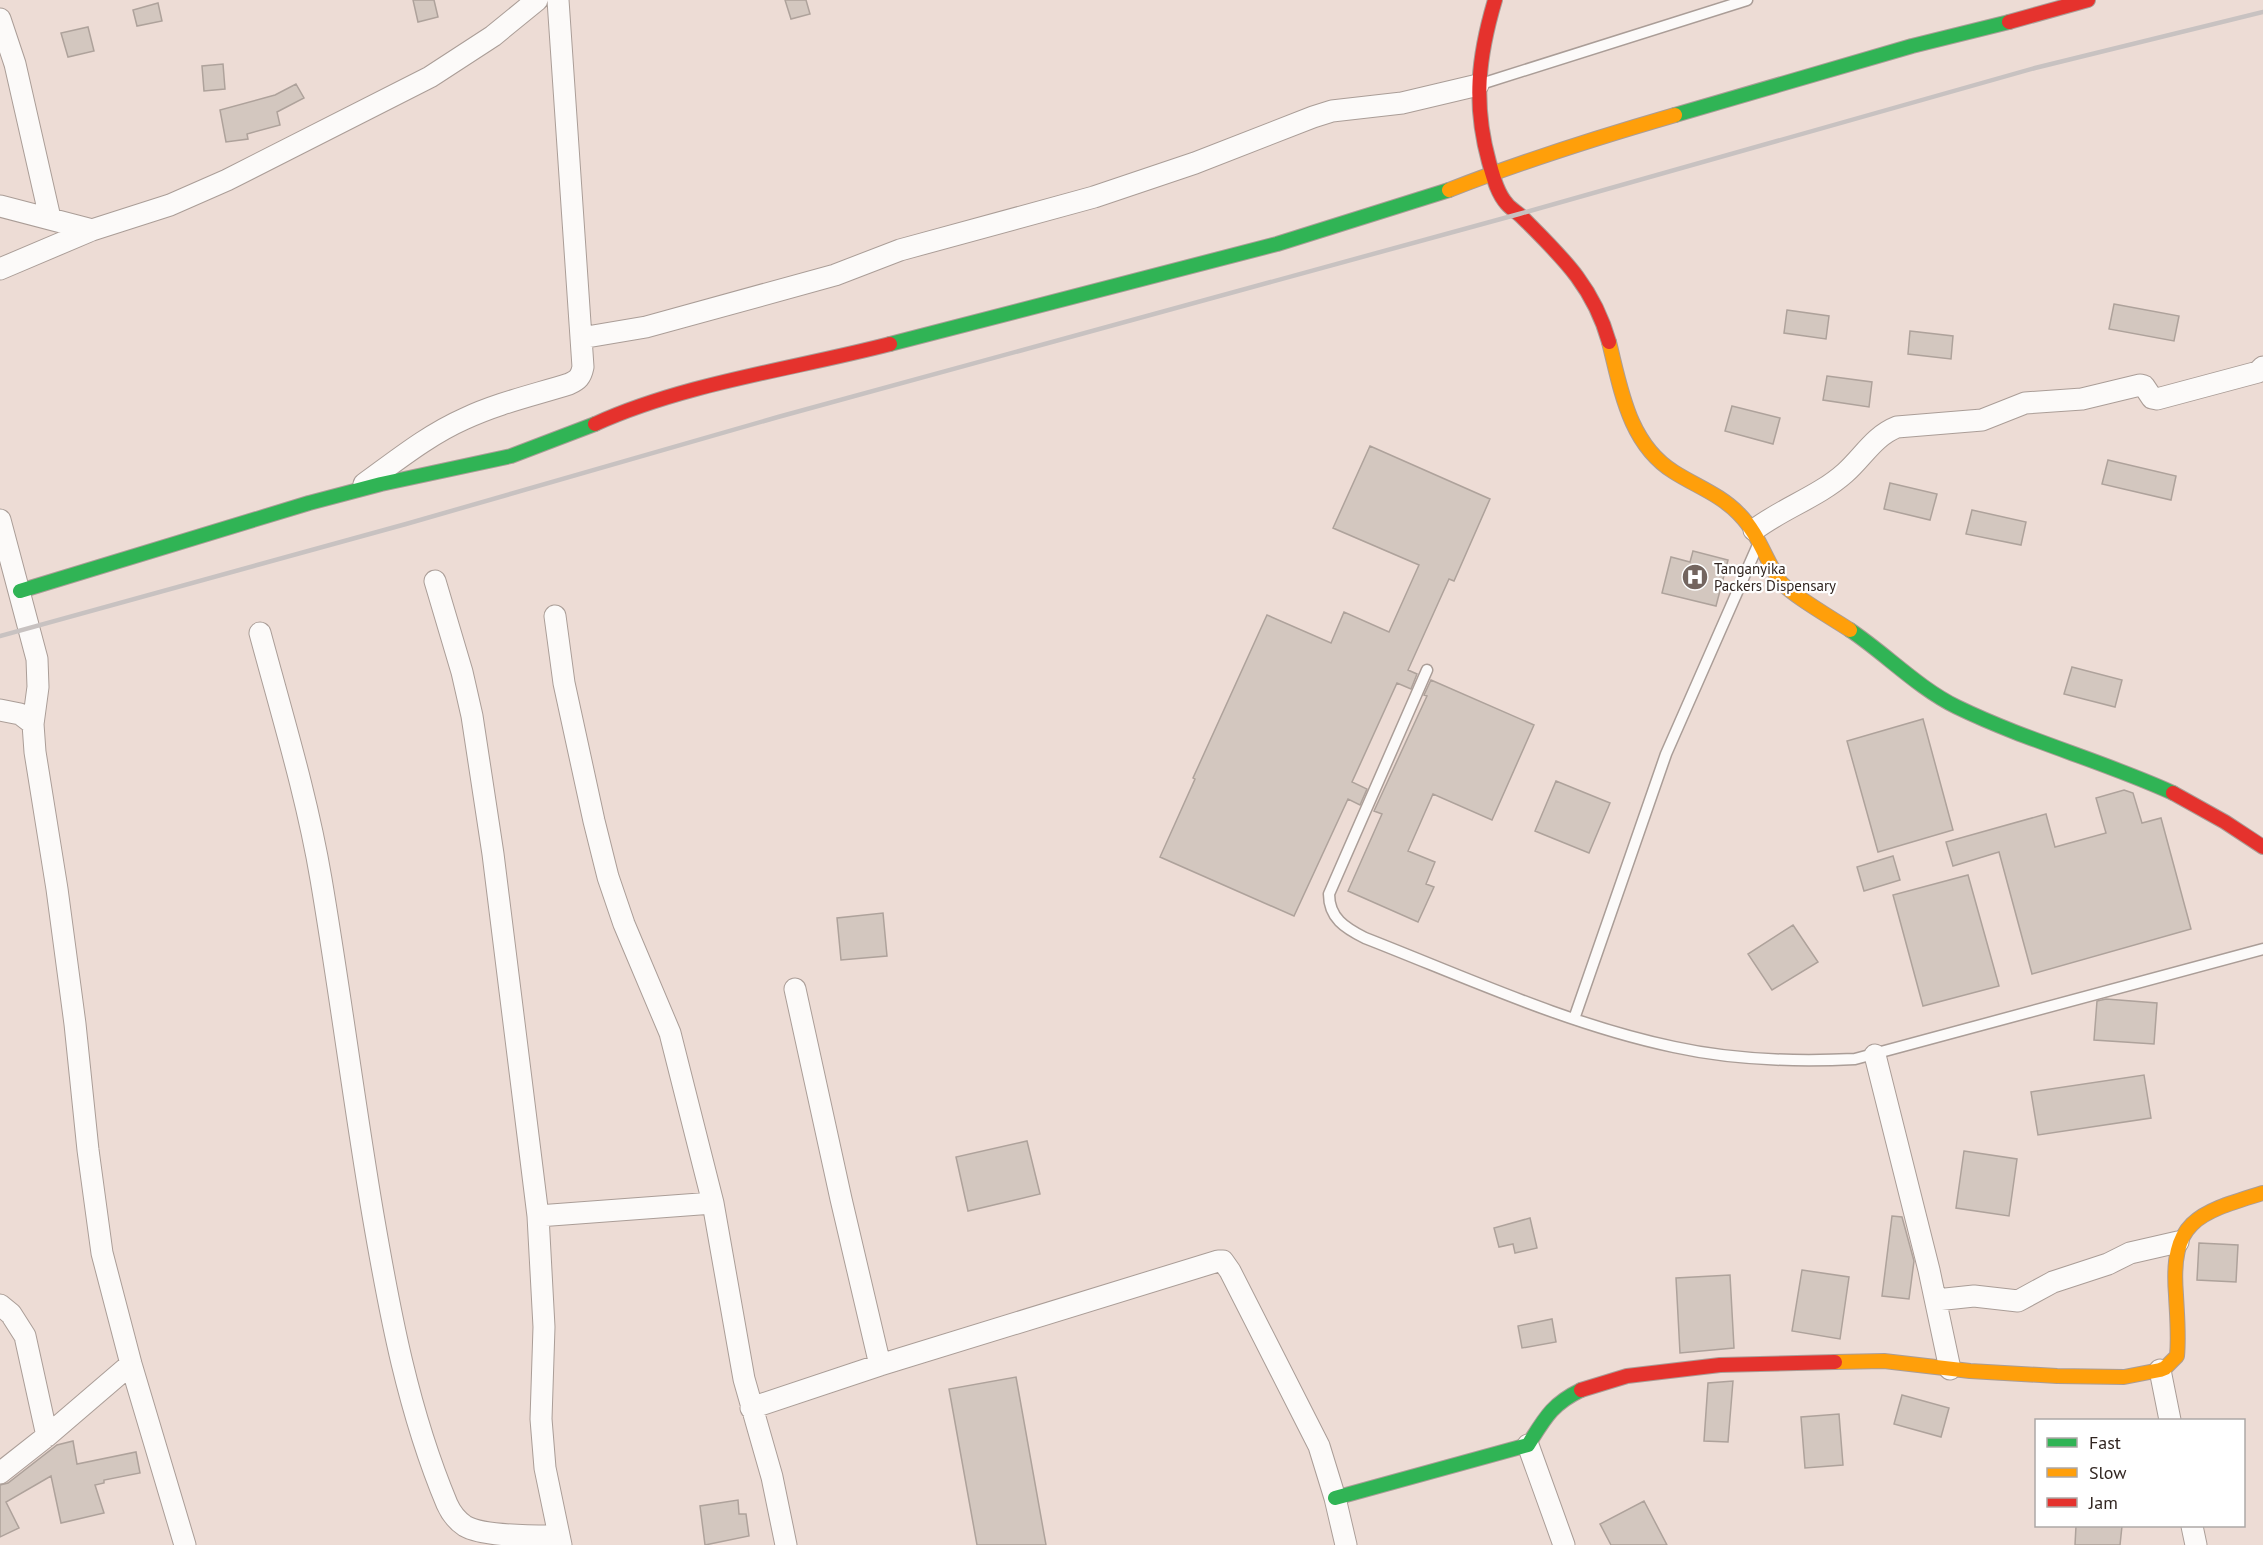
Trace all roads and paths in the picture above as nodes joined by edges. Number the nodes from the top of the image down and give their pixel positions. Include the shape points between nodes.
1 (537, 0) edge
2 (558, 0) edge
3 (1495, 0) edge
4 (1747, 0) edge
5 (2088, 0) edge
6 (0, 19) edge
7 (1478, 85) junction
8 (1493, 173) junction
9 (0, 206) edge
10 (50, 218) junction
11 (92, 230) junction
12 (0, 269) edge
13 (581, 338) junction
14 (2263, 367) edge
15 (356, 490) junction
16 (0, 520) edge
17 (1757, 536) junction
18 (435, 581) dead end
19 (20, 591) junction
20 (555, 616) dead end
21 (260, 633) dead end
22 (1426, 670) dead end
23 (0, 710) edge
24 (33, 724) junction
25 (2263, 847) edge
26 (2263, 949) edge
27 (795, 989) dead end
28 (1574, 1019) junction
29 (1875, 1055) junction
30 (2263, 1193) edge
31 (713, 1203) junction
32 (538, 1216) junction
33 (2178, 1242) junction
34 (1936, 1300) junction
35 (0, 1305) edge
36 (130, 1364) junction
37 (880, 1365) junction
38 (1950, 1368) junction
39 (2160, 1370) junction
40 (751, 1408) junction
41 (2170, 1419) edge
42 (47, 1436) junction
43 (1528, 1444) junction
44 (0, 1473) edge
45 (1335, 1498) junction
46 (2192, 1527) edge
47 (560, 1540) edge
48 (185, 1545) edge
49 (786, 1545) edge
50 (1346, 1545) edge
51 (1564, 1545) edge
52 (2196, 1545) edge

1 - 11 street via 493,36 401,93 227,180 170,205
2 - 13 street
3 - 7 street
4 - 7 lane
5 - 8 street via 1833,68
6 - 10 street via 15,64
7 - 8 street
7 - 13 street via 1402,104 1323,114 1195,163 1094,196 900,250 835,275 646,327
8 - 15 street via 1442,193 1257,250 699,390 628,409 511,456
8 - 17 street via 1509,207 1595,301 1627,406 1648,450 1667,469 1717,496 1745,519
9 - 10 street
10 - 11 street
11 - 12 street
13 - 15 street via 583,367 577,380 463,419
14 - 17 street via 2258,372 2157,399 2140,385 2082,399 2025,404 1982,420 1897,427 1874,442 1831,485
15 - 19 street
16 - 19 street
17 - 25 street via 1786,587 1940,697 2035,741 2142,779 2225,822
17 - 28 lane via 1666,754
18 - 32 street via 472,716
19 - 24 street via 37,659
20 - 31 street via 572,722 608,877 670,1033
21 - 47 street via 321,877 387,1298 413,1410 455,1518 468,1528
22 - 28 lane via 1333,884 1330,909 1345,928 1365,938
23 - 24 street via 20,714
24 - 36 street via 102,1253
26 - 29 lane
27 - 37 street
28 - 29 lane via 1675,1048 1740,1057 1789,1061
29 - 34 street
30 - 33 street via 2200,1219 2187,1228
31 - 32 street
31 - 40 street
32 - 47 street via 544,1327 541,1419 545,1468
33 - 34 street via 2130,1253 2043,1286 2018,1301 1974,1296
33 - 39 street via 2174,1271 2178,1349 2171,1363
34 - 38 street
35 - 42 street via 25,1336
36 - 42 street
36 - 48 street
37 - 40 street
37 - 45 street via 1222,1261 1319,1446
38 - 39 street via 2124,1377
38 - 43 street via 1884,1361 1731,1365 1627,1376 1589,1386 1564,1398 1550,1411
39 - 41 street
40 - 49 street via 772,1477
42 - 44 street
43 - 45 street
43 - 51 street
45 - 50 street
46 - 52 street

